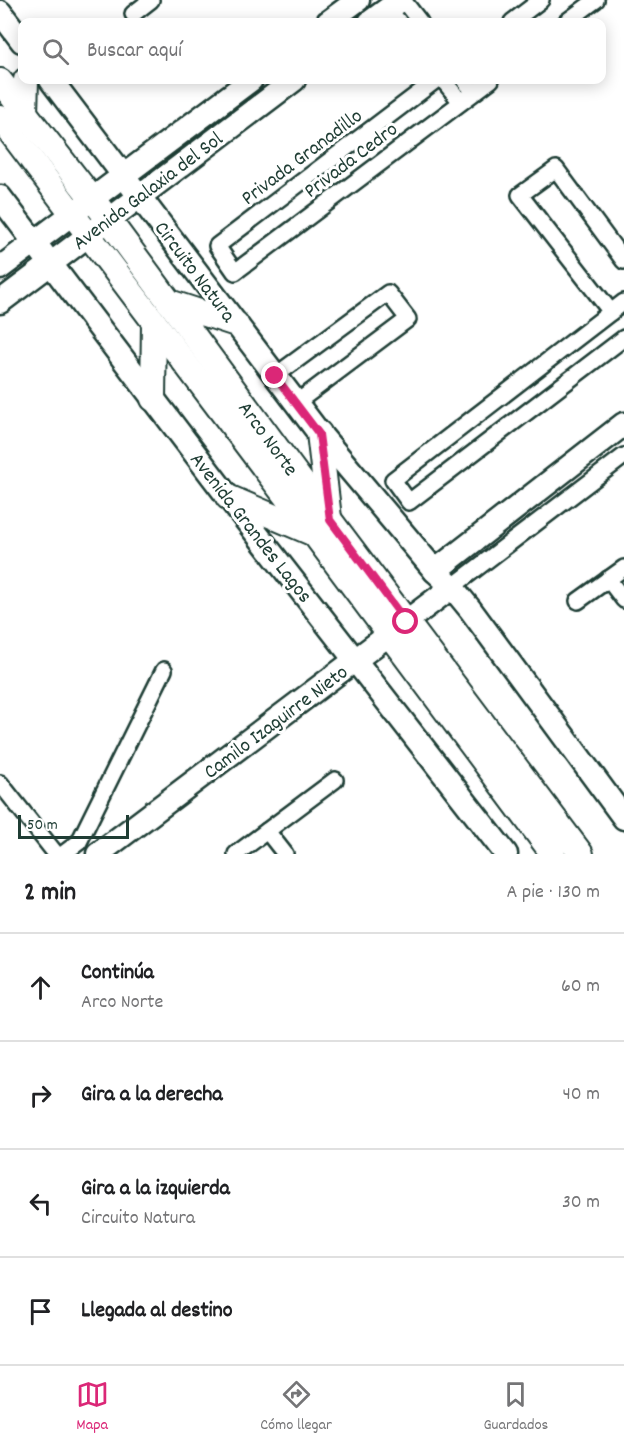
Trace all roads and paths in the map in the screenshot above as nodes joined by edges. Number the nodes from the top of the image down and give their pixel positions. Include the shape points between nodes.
1 (151, 0) edge
2 (358, 0) edge
3 (542, 0) edge
4 (596, 0) edge
5 (398, 8) edge
6 (0, 12) edge
7 (133, 14) dead end
8 (333, 18) edge
9 (378, 18) edge
10 (414, 18) edge
11 (517, 18) edge
12 (571, 18) edge
13 (18, 36) edge
14 (0, 81) edge
15 (25, 84) edge
16 (54, 84) edge
17 (245, 84) edge
18 (253, 84) edge
19 (289, 84) edge
20 (431, 84) edge
21 (446, 84) edge
22 (467, 84) edge
23 (485, 84) edge
24 (474, 92) junction
25 (264, 102) junction
26 (461, 102) junction
27 (9, 122) edge
28 (123, 175) junction
29 (139, 196) junction
30 (0, 197) edge
31 (82, 205) junction
32 (108, 219) junction
33 (88, 234) junction
34 (34, 242) junction
35 (624, 261) edge
36 (50, 263) junction
37 (0, 268) edge
38 (235, 272) joint
39 (0, 302) edge
40 (169, 302) junction
41 (619, 310) edge
42 (154, 322) junction
43 (236, 324) junction
44 (624, 338) edge
45 (275, 376) junction
46 (153, 399) junction
47 (296, 403) junction
48 (624, 424) edge
49 (319, 434) junction
50 (624, 456) edge
51 (228, 497) junction
52 (323, 527) junction
53 (624, 568) edge
54 (435, 571) junction
55 (608, 579) junction
56 (452, 587) junction
57 (624, 600) edge
58 (578, 602) dead end
59 (398, 628) junction
60 (356, 661) junction
61 (164, 670) dead end
62 (335, 780) dead end
63 (0, 783) edge
64 (624, 818) edge
65 (267, 831) junction
66 (56, 854) edge
67 (63, 854) edge
68 (98, 854) edge
69 (236, 854) edge
70 (285, 854) edge
71 (506, 854) edge
72 (553, 854) edge
73 (581, 854) edge

1 - 7 street
2 - 8 street
3 - 11 street
4 - 12 street
5 - 9 street
5 - 10 street
6 - 13 street
14 - 27 main road, Arco Norte
15 - 27 main road
16 - 28 street, Circuito Natura
17 - 28 street, Avenida Galaxia del Sol
18 - 25 street
19 - 25 street, Avenida Galaxia del Sol
20 - 38 street, Privada Granadillo via 217,246
21 - 26 street
22 - 24 street
23 - 24 street, Privada Cedro
24 - 26 street, Privada Cedro
25 - 29 street, Avenida Galaxia del Sol
26 - 38 street, Privada Cedro
27 - 31 main road, Arco Norte
28 - 29 street, Circuito Natura
28 - 31 street, Avenida Galaxia del Sol
29 - 32 street, Avenida Galaxia del Sol
29 - 43 street, Circuito Natura
30 - 34 street, Avenida Grandes Lagos
31 - 32 main road, Arco Norte
31 - 33 main road, Arco Norte
31 - 34 street, Avenida Galaxia del Sol
32 - 33 street, Avenida Galaxia del Sol
32 - 40 main road, Arco Norte
33 - 36 street, Avenida Galaxia del Sol
33 - 42 main road, Arco Norte
34 - 36 street, Avenida Grandes Lagos
34 - 37 street, Avenida Galaxia del Sol
35 - 41 street via 556,169 520,195
36 - 39 street, Avenida Galaxia del Sol
36 - 46 street, Avenida Grandes Lagos
40 - 43 main road
40 - 52 main road, Arco Norte
41 - 44 street via 393,480 409,501
42 - 46 main road
42 - 52 main road, Arco Norte
43 - 45 street, Circuito Natura
45 - 47 street, Circuito Natura
45 - 47 street via 388,293 395,302 408,319
46 - 51 street, Avenida Grandes Lagos
47 - 49 street, Circuito Natura
48 - 54 street
49 - 52 main road
49 - 54 street, Circuito Natura
50 - 56 street
51 - 52 main road
51 - 60 street, Avenida Grandes Lagos
52 - 59 main road, Arco Norte
53 - 55 street
54 - 56 street, Circuito Natura
55 - 57 street
55 - 58 street
56 - 59 street, Camilo Izaguirre Nieto
56 - 64 street, Circuito Natura
59 - 60 street, Camilo Izaguirre Nieto
59 - 72 main road, Arco Norte
59 - 73 main road, Arco Norte
60 - 68 street, Camilo Izaguirre Nieto
60 - 71 street, Avenida Grandes Lagos
61 - 67 street via 79,842
62 - 65 street
63 - 66 street
65 - 69 street
65 - 70 street

